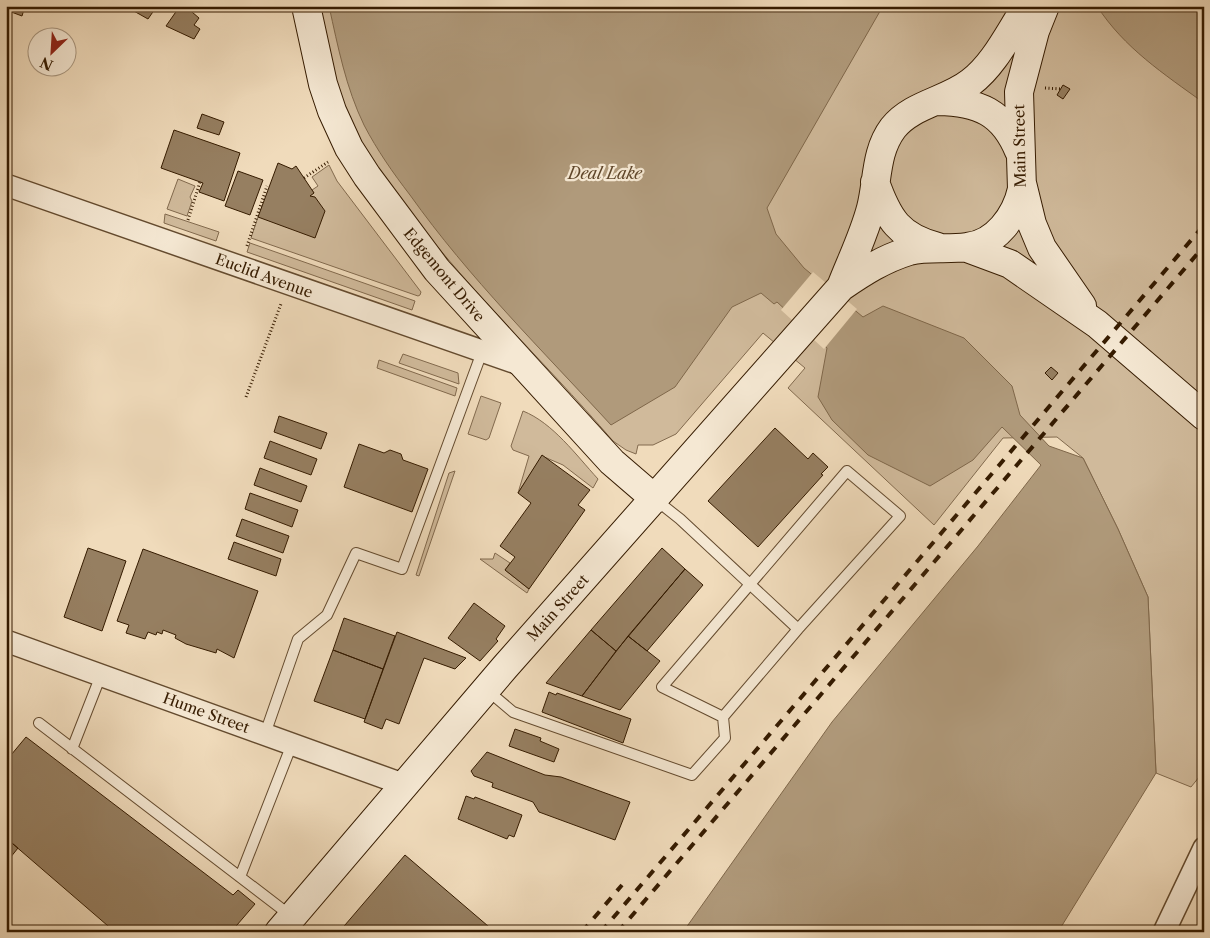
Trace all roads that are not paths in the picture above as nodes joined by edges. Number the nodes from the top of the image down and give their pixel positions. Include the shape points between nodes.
1 (306, 6) edge
2 (1027, 6) edge
3 (1045, 6) edge
4 (938, 100) junction
5 (1022, 170) junction
6 (875, 182) junction
7 (6, 185) edge
8 (955, 248) junction
9 (841, 287) junction
10 (1097, 324) junction
11 (482, 352) junction
12 (522, 365) junction
13 (1204, 416) edge
14 (655, 499) junction
15 (749, 584) junction
16 (798, 629) junction
17 (6, 641) edge
18 (101, 675) junction
19 (486, 690) junction
20 (722, 717) junction
21 (39, 723) dead end
22 (265, 734) junction
23 (292, 744) junction
24 (72, 749) junction
25 (405, 785) junction
26 (1204, 848) edge
27 (240, 877) junction
28 (286, 924) edge
29 (1164, 932) edge

1 - 12 street, Edgemont Drive via 323,84 349,148 429,260
2 - 4 street, Main Street via 1000,49 973,81 958,92
3 - 5 street, Main Street via 1020,81 1018,110
4 - 5 street via 973,104 996,116 1013,136
4 - 6 street, Main Street via 911,112 893,128 883,147
5 - 8 street, Main Street via 1017,204 1001,230 982,242
5 - 10 street via 1032,224 1042,248
6 - 8 street via 886,212 900,229 917,240
6 - 9 street, Main Street via 868,219
7 - 11 street, Euclid Avenue
8 - 9 street, Main Street via 922,248 880,262
8 - 10 street via 1010,264
9 - 14 street, Main Street
10 - 13 street
11 - 12 street, Euclid Avenue
11 - 22 lane via 402,569 356,553 327,615 298,639
12 - 14 street, Edgemont Drive via 612,462
14 - 15 lane
14 - 19 street, Main Street
15 - 16 lane
15 - 16 lane via 847,471 900,516
15 - 20 lane via 662,687
16 - 20 lane
17 - 18 street, Hume Street
18 - 22 street, Hume Street
18 - 24 lane
19 - 20 lane via 513,712 692,776 725,738
19 - 25 street, Main Street
21 - 24 lane
22 - 23 street, Hume Street
23 - 25 street, Hume Street
23 - 27 lane
24 - 27 lane
25 - 28 street, Main Street
26 - 29 street
27 - 28 lane

